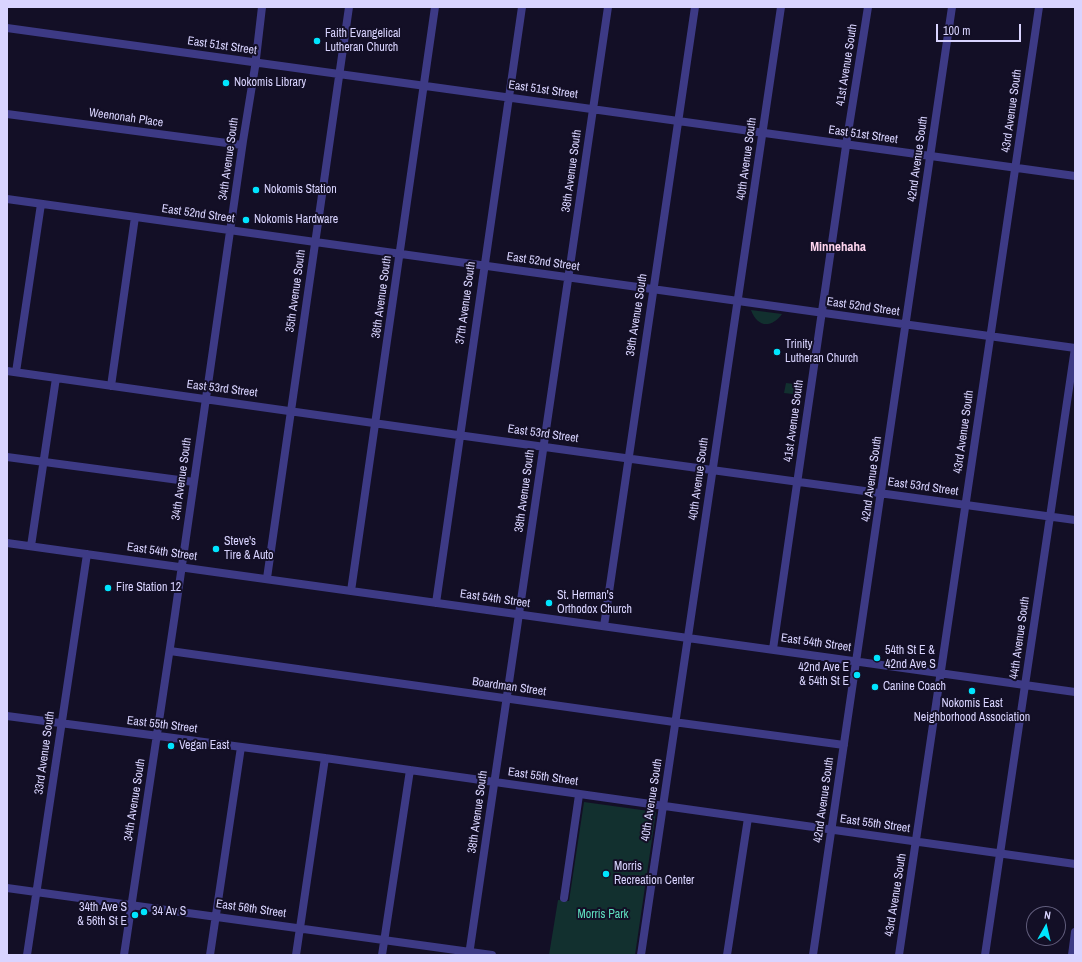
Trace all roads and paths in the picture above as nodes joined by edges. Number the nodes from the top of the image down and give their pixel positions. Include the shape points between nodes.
1 (262, 7) edge
2 (349, 7) edge
3 (435, 7) edge
4 (522, 7) edge
5 (608, 7) edge
6 (695, 7) edge
7 (781, 7) edge
8 (868, 7) edge
9 (952, 7) edge
10 (1039, 7) edge
11 (7, 28) edge
12 (255, 62) junction
13 (340, 74) junction
14 (424, 86) junction
15 (509, 98) junction
16 (593, 109) junction
17 (7, 114) edge
18 (678, 121) junction
19 (762, 133) junction
20 (847, 144) junction
21 (242, 145) junction
22 (931, 156) junction
23 (1015, 167) junction
24 (1075, 176) edge
25 (7, 199) edge
26 (41, 204) junction
27 (135, 217) junction
28 (231, 231) junction
29 (315, 243) junction
30 (400, 255) junction
31 (484, 266) junction
32 (569, 278) junction
33 (653, 290) junction
34 (737, 302) junction
35 (822, 313) junction
36 (906, 325) junction
37 (991, 336) junction
38 (1075, 348) edge
39 (7, 371) edge
40 (16, 372) junction
41 (56, 378) junction
42 (111, 386) junction
43 (206, 399) junction
44 (291, 411) junction
45 (376, 422) junction
46 (460, 435) junction
47 (544, 447) junction
48 (7, 457) edge
49 (628, 458) junction
50 (44, 462) junction
51 (713, 470) junction
52 (194, 482) junction
53 (797, 482) junction
54 (882, 493) junction
55 (966, 505) junction
56 (1050, 516) junction
57 (1075, 520) edge
58 (7, 543) edge
59 (31, 546) junction
60 (87, 554) junction
61 (182, 567) junction
62 (266, 578) junction
63 (351, 591) junction
64 (436, 603) junction
65 (520, 615) junction
66 (604, 626) junction
67 (688, 638) junction
68 (773, 650) junction
69 (170, 651) junction
70 (857, 661) junction
71 (941, 673) junction
72 (1026, 685) junction
73 (1075, 692) edge
74 (507, 699) junction
75 (7, 716) edge
76 (61, 723) junction
77 (676, 723) junction
78 (157, 736) junction
79 (844, 745) junction
80 (241, 747) junction
81 (324, 758) junction
82 (410, 770) junction
83 (494, 783) junction
84 (579, 794) junction
85 (664, 806) junction
86 (748, 818) junction
87 (832, 830) junction
88 (916, 842) junction
89 (1000, 854) junction
90 (1075, 864) edge
91 (7, 888) edge
92 (36, 892) junction
93 (564, 898) dead end
94 (132, 905) junction
95 (216, 916) junction
96 (301, 928) junction
97 (1075, 932) edge
98 (385, 940) junction
99 (469, 953) edge
100 (27, 955) edge
101 (124, 955) edge
102 (210, 955) edge
103 (296, 955) edge
104 (382, 955) edge
105 (492, 955) edge
106 (641, 955) edge
107 (727, 955) edge
108 (813, 955) edge
109 (899, 955) edge
110 (985, 955) edge
111 (1072, 955) edge

1 - 12 street, 34th Avenue South
2 - 13 street, 35th Avenue South
3 - 14 street, 36th Avenue South
4 - 15 street, 37th Avenue South
5 - 16 street, 38th Avenue South
6 - 18 street, 39th Avenue South
7 - 19 street, 40th Avenue South
8 - 20 street, 41st Avenue South
9 - 22 street, 42nd Avenue South
10 - 23 street, 43rd Avenue South
11 - 12 street, East 51st Street
12 - 13 street, East 51st Street
12 - 21 street, 34th Avenue South
13 - 14 street, East 51st Street
13 - 29 street, 35th Avenue South
14 - 15 street, East 51st Street
14 - 30 street, 36th Avenue South
15 - 16 street, East 51st Street
15 - 31 street, 37th Avenue South
16 - 18 street, East 51st Street
16 - 32 street, 38th Avenue South
17 - 21 street, Weenonah Place
18 - 19 street, East 51st Street
18 - 33 street, 39th Avenue South
19 - 20 street, East 51st Street
19 - 34 street, 40th Avenue South
20 - 22 street, East 51st Street
20 - 35 street, 41st Avenue South
21 - 28 street, 34th Avenue South
22 - 23 street, East 51st Street
22 - 36 street, 42nd Avenue South
23 - 24 street, East 51st Street
23 - 37 street, 43rd Avenue South
25 - 26 street, East 52nd Street
26 - 27 street, East 52nd Street
26 - 40 street
27 - 28 street, East 52nd Street
27 - 42 street
28 - 29 street, East 52nd Street
28 - 43 street, 34th Avenue South
29 - 30 street, East 52nd Street
29 - 44 street, 35th Avenue South
30 - 31 street, East 52nd Street
30 - 45 street, 36th Avenue South
31 - 32 street, East 52nd Street
31 - 46 street, 37th Avenue South
32 - 33 street, East 52nd Street
32 - 47 street, 38th Avenue South
33 - 34 street, East 52nd Street
33 - 49 street, 39th Avenue South
34 - 35 street, East 52nd Street
34 - 51 street, 40th Avenue South
35 - 36 street, East 52nd Street
35 - 53 street, 41st Avenue South
36 - 37 street, East 52nd Street
36 - 54 street, 42nd Avenue South
37 - 38 street, East 52nd Street
37 - 55 street, 43rd Avenue South
38 - 56 street, 44th Avenue South
39 - 40 street, East 53rd Street
40 - 41 street, East 53rd Street
41 - 42 street, East 53rd Street
41 - 50 street
42 - 43 street, East 53rd Street
43 - 44 street, East 53rd Street
43 - 52 street, 34th Avenue South
44 - 45 street, East 53rd Street
44 - 62 street, 35th Avenue South
45 - 46 street, East 53rd Street
45 - 63 street, 36th Avenue South
46 - 47 street, East 53rd Street
46 - 64 street, 37th Avenue South
47 - 49 street, East 53rd Street
47 - 65 street, 38th Avenue South
48 - 50 street
49 - 51 street, East 53rd Street
49 - 66 street, 39th Avenue South
50 - 52 street
50 - 59 street
51 - 53 street, East 53rd Street
51 - 67 street, 40th Avenue South
52 - 61 street, 34th Avenue South
53 - 54 street, East 53rd Street
53 - 68 street, 41st Avenue South
54 - 55 street, East 53rd Street
54 - 70 street, 42nd Avenue South
55 - 56 street, East 53rd Street
55 - 71 street, 43rd Avenue South
56 - 57 street, East 53rd Street
56 - 72 street, 44th Avenue South
58 - 59 street, East 54th Street
59 - 60 street, East 54th Street
60 - 61 street, East 54th Street
60 - 76 street, 33rd Avenue South
61 - 62 street, East 54th Street
61 - 69 street, 34th Avenue South
62 - 63 street, East 54th Street
63 - 64 street, East 54th Street
64 - 65 street, East 54th Street
65 - 66 street, East 54th Street
65 - 74 street, 38th Avenue South
66 - 67 street, East 54th Street
67 - 68 street, East 54th Street
67 - 77 street, 40th Avenue South
68 - 70 street, East 54th Street
69 - 74 street, Boardman Street
69 - 78 street, 34th Avenue South
70 - 71 street, East 54th Street
70 - 79 street, 42nd Avenue South
71 - 72 street, East 54th Street
71 - 88 street, 43rd Avenue South
72 - 73 street, East 54th Street
72 - 89 street, 44th Avenue South
74 - 77 street, Boardman Street
74 - 83 street, 38th Avenue South
75 - 76 street, East 55th Street
76 - 78 street, East 55th Street
76 - 92 street, 33rd Avenue South
77 - 79 street, Boardman Street
77 - 85 street, 40th Avenue South
78 - 80 street, East 55th Street
78 - 94 street, 34th Avenue South
79 - 87 street, 42nd Avenue South
80 - 81 street, East 55th Street
80 - 95 street
81 - 82 street, East 55th Street
81 - 96 street
82 - 83 street, East 55th Street
82 - 98 street
83 - 84 street, East 55th Street
83 - 99 street, 38th Avenue South
84 - 85 street, East 55th Street
84 - 93 street
85 - 86 street, East 55th Street
85 - 106 street, 40th Avenue South
86 - 87 street, East 55th Street
86 - 107 street
87 - 88 street, East 55th Street
87 - 108 street, 42nd Avenue South
88 - 89 street, East 55th Street
88 - 109 street, 43rd Avenue South
89 - 90 street, East 55th Street
89 - 110 street, 44th Avenue South
91 - 92 street, East 56th Street
92 - 94 street, East 56th Street
92 - 100 street, 33rd Avenue South
94 - 95 street, East 56th Street
94 - 101 street, 34th Avenue South
95 - 96 street, East 56th Street
95 - 102 street
96 - 98 street, East 56th Street
96 - 103 street
97 - 111 street
98 - 99 street, East 56th Street
98 - 104 street
99 - 105 street, East 56th Street

